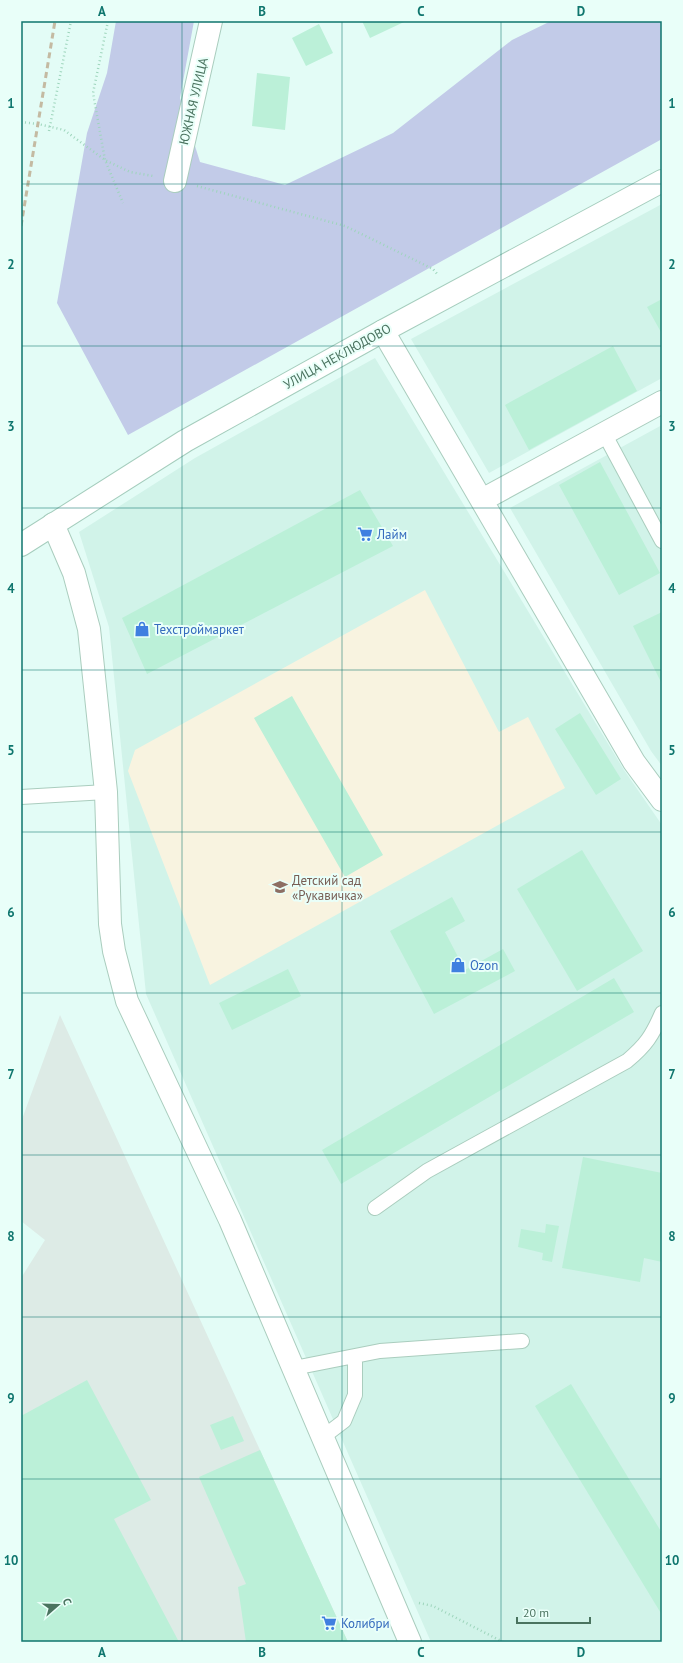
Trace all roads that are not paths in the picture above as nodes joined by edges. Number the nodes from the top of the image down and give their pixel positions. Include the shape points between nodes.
1 (215, 23) edge
2 (175, 181) road end
3 (662, 181) edge
4 (383, 331) junction
5 (662, 402) edge
6 (604, 433) junction
7 (482, 500) junction
8 (53, 524) junction
9 (662, 541) edge
10 (21, 545) edge
11 (106, 792) junction
12 (21, 797) edge
13 (662, 800) edge
14 (662, 1013) edge
15 (375, 1208) dead end
16 (522, 1341) dead end
17 (355, 1356) junction
18 (294, 1368) junction
19 (323, 1437) junction
20 (410, 1642) edge

1 - 2 street, ЮЖНАЯ УЛИЦА
3 - 4 street, УЛИЦА НЕКЛЮДОВО
4 - 7 street
4 - 8 street, УЛИЦА НЕКЛЮДОВО via 185,441
5 - 6 street
6 - 7 street
6 - 9 lane
7 - 13 street via 634,762
8 - 10 street, УЛИЦА НЕКЛЮДОВО
8 - 11 street via 74,573 89,629
11 - 12 lane
11 - 18 street via 110,924 127,1000 230,1220
14 - 15 lane via 644,1046 627,1061 427,1171
16 - 17 lane via 380,1351
17 - 18 lane
17 - 19 lane via 355,1394 344,1421
18 - 19 street
19 - 20 street

